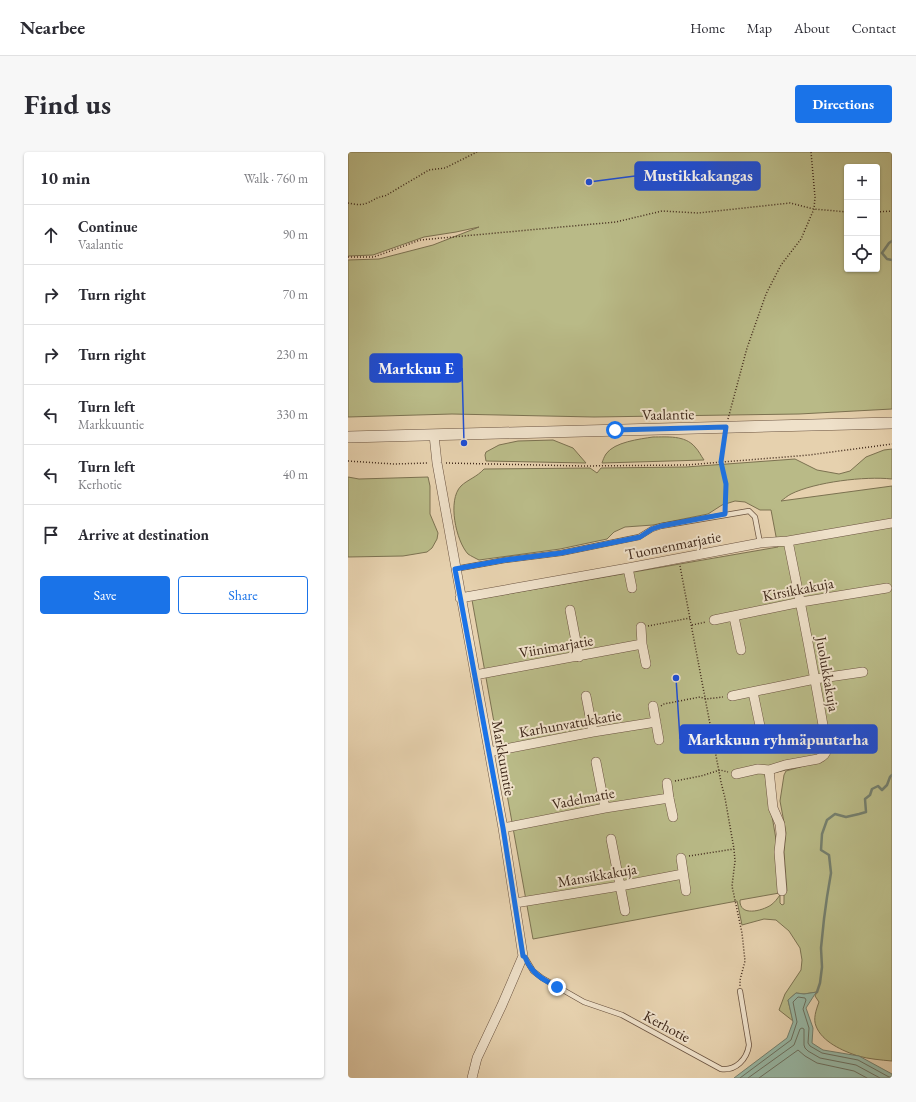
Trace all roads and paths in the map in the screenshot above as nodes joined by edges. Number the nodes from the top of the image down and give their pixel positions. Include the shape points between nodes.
1 (477, 152) edge
2 (811, 152) edge
3 (348, 204) edge
4 (814, 209) junction
5 (892, 211) edge
6 (844, 212) edge
7 (880, 212) edge
8 (348, 257) edge
9 (892, 423) edge
10 (726, 427) junction
11 (434, 435) junction
12 (348, 437) edge
13 (892, 444) edge
14 (348, 461) edge
15 (721, 462) junction
16 (436, 463) junction
17 (725, 514) junction
18 (892, 523) edge
19 (788, 541) junction
20 (760, 543) junction
21 (679, 558) junction
22 (628, 568) junction
23 (455, 569) junction
24 (632, 588) dead end
25 (887, 588) dead end
26 (460, 598) junction
27 (801, 602) junction
28 (570, 610) dead end
29 (734, 617) junction
30 (690, 618) junction
31 (714, 620) joint
32 (692, 625) junction
33 (641, 627) joint
34 (642, 644) junction
35 (740, 650) dead end
36 (579, 657) junction
37 (646, 664) dead end
38 (863, 672) dead end
39 (475, 675) junction
40 (815, 679) junction
41 (753, 692) junction
42 (586, 696) dead end
43 (732, 696) joint
44 (706, 699) junction
45 (654, 714) junction
46 (760, 726) dead end
47 (593, 732) junction
48 (659, 740) dead end
49 (489, 752) junction
50 (596, 762) dead end
51 (720, 770) junction
52 (770, 770) junction
53 (736, 774) dead end
54 (667, 783) joint
55 (669, 798) junction
56 (605, 808) junction
57 (673, 817) dead end
58 (503, 828) junction
59 (611, 839) dead end
60 (734, 849) junction
61 (681, 858) joint
62 (683, 874) junction
63 (620, 886) junction
64 (686, 890) dead end
65 (782, 890) dead end
66 (515, 903) junction
67 (625, 910) dead end
68 (523, 956) junction
69 (740, 991) joint
70 (472, 1078) edge

1 - 3 path via 445,168 429,170 367,204
2 - 4 path
4 - 6 path
4 - 8 path via 790,203 698,213 662,211 616,222 420,240 374,258
4 - 10 path via 801,239 781,265 766,294 747,348
5 - 7 path
9 - 10 street, Vaalantie
10 - 11 street, Vaalantie
10 - 15 path
11 - 12 street, Vaalantie
11 - 16 street, Markkuuntie
13 - 15 path via 809,455
14 - 16 path
15 - 16 path via 582,466
15 - 17 path via 726,484
16 - 23 street, Markkuuntie
17 - 20 lane via 749,511 755,517
17 - 23 lane via 661,526 640,537 561,553
18 - 19 street, Tuomenmarjatie
19 - 20 street, Tuomenmarjatie
19 - 27 street, Juolukkakuja
20 - 21 street, Tuomenmarjatie
21 - 22 street, Tuomenmarjatie
21 - 30 path
22 - 24 street
22 - 26 street, Tuomenmarjatie
23 - 26 street, Markkuuntie
25 - 27 street, Kirsikkakuja
26 - 39 street, Markkuuntie
27 - 29 street, Kirsikkakuja
27 - 40 street, Juolukkakuja
28 - 36 street
29 - 31 street, Kirsikkakuja
29 - 35 street
30 - 32 path
30 - 33 path
31 - 32 path
32 - 44 path
33 - 34 street
34 - 36 street, Viinimarjatie
34 - 37 street
36 - 39 street, Viinimarjatie
38 - 40 street
39 - 49 street, Markkuuntie
40 - 41 street
40 - 52 street, Juolukkakuja via 826,753 818,759
41 - 43 street
41 - 46 street
42 - 47 street
43 - 44 path
44 - 45 path via 700,697 664,704
44 - 51 path
45 - 47 street, Karhunvatukkatie
45 - 48 street
47 - 49 street, Karhunvatukkatie
49 - 58 street, Markkuuntie
50 - 56 street
51 - 54 path
51 - 60 path
52 - 53 street, Juolukkakuja
52 - 65 street via 773,808 780,824
54 - 55 street
55 - 56 street, Vadelmatie
55 - 57 street
56 - 58 street, Vadelmatie
58 - 66 street, Markkuuntie
59 - 63 street
60 - 61 path
60 - 69 path via 732,886 745,961
61 - 62 street
62 - 63 street, Mansikkakuja
62 - 64 street
63 - 66 street, Mansikkakuja
63 - 67 street
66 - 68 street, Markkuuntie
68 - 69 lane, Kerhotie via 533,971 547,981 584,1002 622,1015 721,1069 738,1064 748,1050
68 - 70 street via 477,1058

